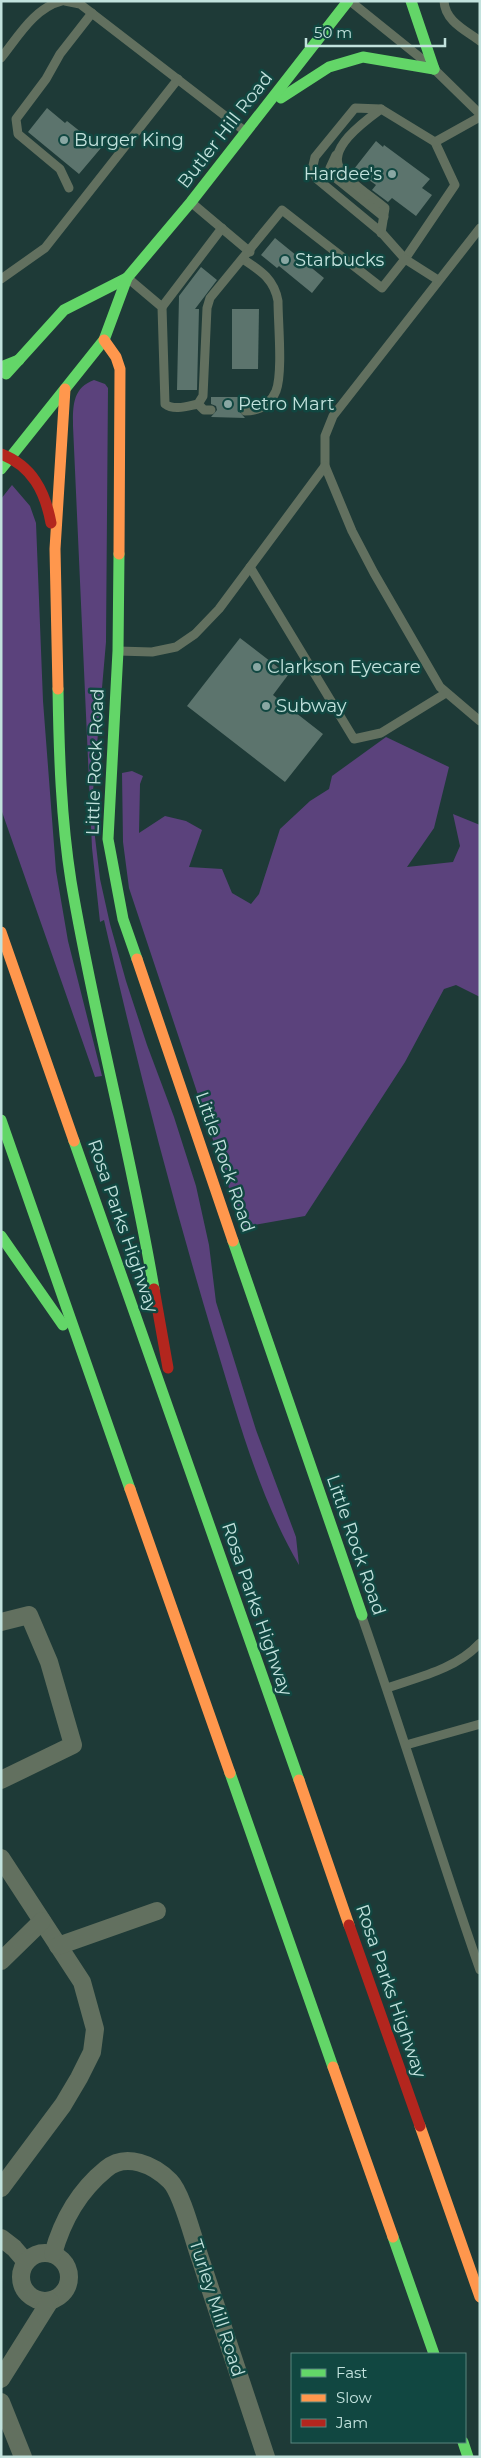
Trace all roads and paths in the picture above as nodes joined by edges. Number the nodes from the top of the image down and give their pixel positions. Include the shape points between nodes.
1 (63, 1) edge
2 (349, 1) edge
3 (411, 1) edge
4 (444, 1) edge
5 (44, 4) edge
6 (92, 13) junction
7 (480, 42) edge
8 (1, 58) edge
9 (434, 70) junction
10 (178, 79) junction
11 (266, 107) junction
12 (381, 109) junction
13 (480, 115) edge
14 (246, 132) junction
15 (435, 142) junction
16 (69, 188) dead end
17 (191, 202) junction
18 (222, 228) junction
19 (480, 228) edge
20 (382, 233) junction
21 (250, 252) junction
22 (243, 259) junction
23 (405, 259) junction
24 (127, 278) junction
25 (1, 279) edge
26 (438, 280) junction
27 (162, 307) junction
28 (104, 340) junction
29 (19, 360) junction
30 (1, 368) edge
31 (1, 380) edge
32 (65, 389) junction
33 (198, 404) junction
34 (211, 410) dead end
35 (245, 411) dead end
36 (6, 455) edge
37 (325, 466) junction
38 (1, 469) edge
39 (55, 549) junction
40 (250, 567) junction
41 (118, 651) junction
42 (446, 692) junction
43 (480, 721) edge
44 (1, 932) edge
45 (1, 1120) edge
46 (1, 1236) edge
47 (82, 1354) junction
48 (182, 1446) junction
49 (362, 1615) joint
50 (1, 1622) edge
51 (480, 1643) edge
52 (387, 1688) junction
53 (480, 1724) edge
54 (406, 1745) junction
55 (1, 1780) edge
56 (1, 1858) edge
57 (157, 1911) dead end
58 (42, 1921) junction
59 (58, 1946) junction
60 (1, 1960) edge
61 (480, 1970) edge
62 (1, 2188) edge
63 (1, 2238) edge
64 (53, 2254) junction
65 (26, 2262) junction
66 (480, 2297) edge
67 (50, 2301) junction
68 (434, 2353) edge
69 (1, 2379) edge
70 (1, 2402) edge
71 (463, 2443) edge
72 (23, 2457) edge
73 (266, 2457) edge
74 (468, 2457) edge

1 - 5 lane
1 - 6 lane via 80,4
2 - 9 lane
2 - 11 main road, Butler Hill Road
3 - 9 main road
4 - 7 lane via 445,12 451,20
5 - 8 lane
6 - 10 lane
6 - 16 lane via 21,110 16,126 18,134 60,169
9 - 11 main road via 363,57 329,67
9 - 13 lane
10 - 14 lane
10 - 25 lane via 45,248
11 - 14 main road, Butler Hill Road
12 - 15 lane
12 - 20 lane via 359,125 337,153 337,162 341,171 385,208
12 - 20 lane via 355,108 315,157 312,170 317,178
13 - 15 lane
14 - 17 main road, Butler Hill Road
15 - 23 lane via 455,185
17 - 18 lane
17 - 24 main road, Butler Hill Road
18 - 21 lane
18 - 27 lane
19 - 26 lane
20 - 23 lane
21 - 22 lane
21 - 23 lane via 282,210 382,288
22 - 33 lane via 210,298 203,396
22 - 35 lane via 271,279 278,301 276,391 265,406
23 - 26 lane
24 - 27 lane
24 - 28 main road, Butler Hill Road
24 - 29 main road, Butler Hill Road via 64,310
26 - 37 lane via 333,416 325,436
27 - 33 lane via 164,404 183,407
28 - 32 main road, Butler Hill Road
28 - 41 main road, Little Rock Road via 120,368
29 - 30 main road
29 - 31 main road, Butler Hill Road
32 - 36 main road, Butler Hill Road
32 - 39 main road
33 - 34 lane via 204,410
36 - 38 main road, Butler Hill Road
36 - 39 main road via 40,484
37 - 40 lane
37 - 42 lane via 352,531 374,573 440,687
39 - 48 main road via 60,750 71,879 140,1204
40 - 41 lane via 219,609 195,634 176,647 152,652
40 - 42 lane via 354,739 381,733
41 - 49 main road, Little Rock Road via 108,839 123,919
42 - 43 lane
44 - 48 main road, Rosa Parks Highway
45 - 47 main road
46 - 47 main road
47 - 68 main road
48 - 66 main road, Rosa Parks Highway
49 - 52 lane, Little Rock Road
50 - 55 street via 29,1615 49,1662 73,1745
51 - 52 lane via 451,1665
52 - 54 lane, Little Rock Road
53 - 54 lane
54 - 61 lane, Little Rock Road via 446,1877
56 - 58 street
57 - 59 street
58 - 59 street
58 - 60 street
59 - 62 street via 82,1982 95,2029 92,2052 63,2105
63 - 65 street
64 - 65 street via 40,2253
64 - 67 street via 67,2266 70,2282 62,2296
64 - 73 street, Turley Mill Road via 60,2228 96,2177 111,2165 137,2161 171,2182 183,2208
65 - 67 street via 20,2276 25,2291 38,2301
67 - 69 street
70 - 72 street
71 - 74 main road

